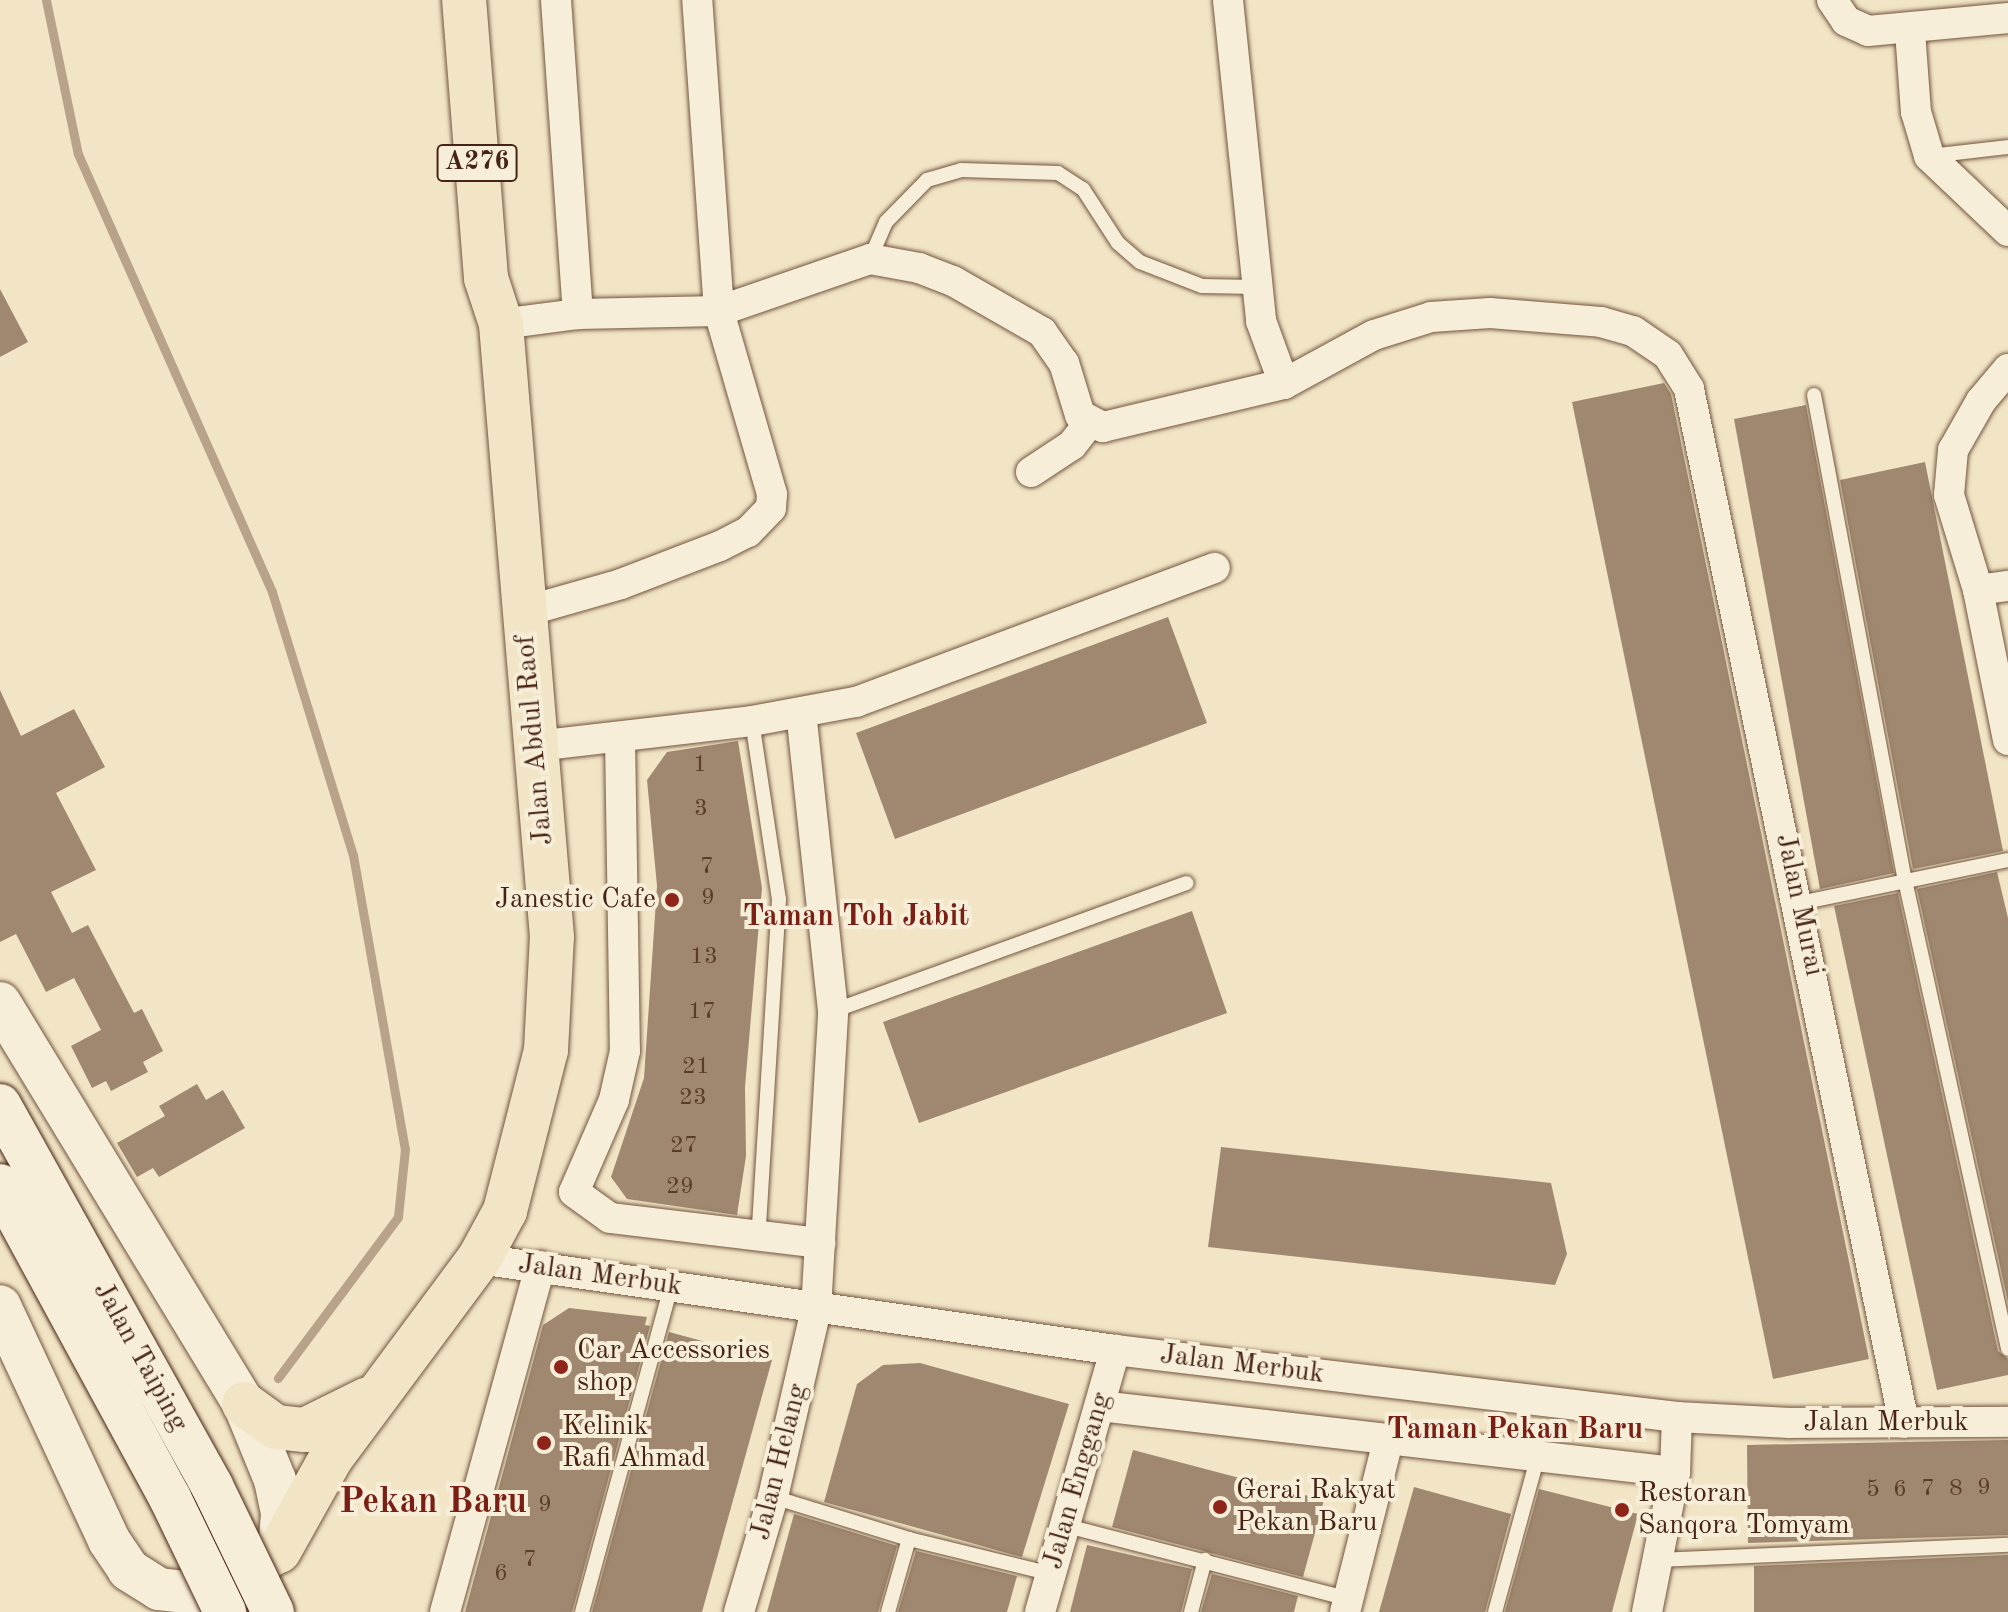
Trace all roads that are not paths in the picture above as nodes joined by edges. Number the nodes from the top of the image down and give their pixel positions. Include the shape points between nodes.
1 (464, 0) edge
2 (495, 0) edge
3 (556, 0) edge
4 (697, 0) edge
5 (1228, 0) edge
6 (1832, 0) edge
7 (2008, 18) edge
8 (1910, 31) junction
9 (2008, 147) edge
10 (1929, 156) junction
11 (2008, 231) edge
12 (870, 259) junction
13 (1256, 287) junction
14 (719, 311) junction
15 (578, 314) junction
16 (501, 324) junction
17 (2008, 369) edge
18 (1284, 384) junction
19 (1814, 395) dead end
20 (1090, 422) junction
21 (1031, 472) dead end
22 (1215, 568) dead end
23 (1993, 588) edge
24 (523, 612) junction
25 (801, 713) junction
26 (752, 721) junction
27 (620, 738) junction
28 (2008, 740) edge
29 (536, 746) junction
30 (2008, 860) edge
31 (1905, 880) junction
32 (1187, 883) dead end
33 (1800, 903) junction
34 (0, 1003) edge
35 (833, 1011) junction
36 (0, 1105) edge
37 (0, 1185) edge
38 (758, 1240) junction
39 (821, 1243) junction
40 (479, 1259) junction
41 (540, 1266) junction
42 (671, 1286) junction
43 (0, 1306) edge
44 (816, 1310) junction
45 (2008, 1349) edge
46 (1115, 1350) junction
47 (374, 1396) junction
48 (244, 1404) junction
49 (1100, 1406) junction
50 (1677, 1417) junction
51 (2008, 1422) edge
52 (1904, 1423) junction
53 (1388, 1441) junction
54 (1537, 1459) junction
55 (1675, 1472) junction
56 (773, 1497) junction
57 (1067, 1526) junction
58 (909, 1539) junction
59 (2008, 1545) edge
60 (279, 1551) junction
61 (1205, 1560) junction
62 (1659, 1560) junction
63 (1051, 1574) junction
64 (1347, 1606) edge
65 (225, 1612) edge
66 (273, 1612) edge
67 (445, 1612) edge
68 (582, 1612) edge
69 (739, 1612) edge
70 (888, 1612) edge
71 (1040, 1612) edge
72 (1191, 1612) edge
73 (1495, 1612) edge
74 (1647, 1612) edge

1 - 16 main road, Jalan Abdul Raof / A276 via 486,278
2 - 16 main road, Jalan Abdul Raof / A276 via 512,278
3 - 15 street
4 - 14 street
5 - 13 street
6 - 8 street via 1846,21 1868,31
7 - 8 street
8 - 10 street via 1916,112
9 - 10 lane
10 - 11 street
12 - 13 lane via 886,222 927,180 961,170 1058,173 1083,189 1118,243 1140,262 1202,286
12 - 14 street
12 - 20 street via 953,281 1042,332 1064,363 1080,415
13 - 18 street via 1261,321
14 - 15 street
14 - 24 street via 772,494 763,521 720,546 621,584
15 - 16 street
16 - 24 main road, Jalan Abdul Raof / A276
17 - 23 street via 1981,401 1953,450 1949,495
18 - 20 street, Jalan Murai via 1103,427
18 - 33 street, Jalan Murai via 1374,335 1431,317 1490,313 1601,322 1633,331 1668,355 1689,389
19 - 31 lane
20 - 21 street via 1072,445
22 - 25 street via 856,702
23 - 28 street
24 - 29 main road, Jalan Abdul Raof / A276
25 - 26 street
25 - 35 street, Jalan Helang
26 - 27 street
26 - 38 lane via 779,899
27 - 29 street
27 - 38 street via 625,1051 614,1100 574,1192 610,1218
29 - 40 main road, Jalan Abdul Raof / A276 via 552,937 546,1050 505,1211
30 - 31 lane
31 - 33 lane
31 - 45 lane
32 - 35 lane
33 - 52 street, Jalan Murai
34 - 48 main road
35 - 39 street, Jalan Helang
36 - 66 main road, Jalan Taiping, bridge via 212,1486
37 - 65 main road, Jalan Taiping, bridge via 170,1498
38 - 39 street
39 - 44 street, Jalan Helang
40 - 41 street, Jalan Merbuk
40 - 47 main road, Jalan Abdul Raof / A276
41 - 42 street, Jalan Merbuk
41 - 67 street
42 - 44 street, Jalan Merbuk
42 - 68 lane
43 - 60 main road via 109,1540 129,1570 159,1589 195,1593 230,1581
44 - 46 street, Jalan Merbuk
44 - 56 street, Jalan Helang
46 - 49 street, Jalan Enggang
46 - 50 street, Jalan Merbuk
47 - 48 main road via 305,1430 276,1427
47 - 60 main road, Jalan Abdul Raof via 331,1458
48 - 60 main road via 275,1480 282,1514
49 - 53 street
49 - 57 street, Jalan Enggang
50 - 52 street, Jalan Merbuk
50 - 55 street
51 - 52 street, Jalan Merbuk
53 - 54 street
53 - 64 street
54 - 55 street
54 - 73 lane
55 - 62 street
56 - 58 lane
56 - 69 street, Jalan Helang
57 - 61 lane
57 - 63 street, Jalan Enggang
58 - 63 lane
58 - 70 lane
59 - 62 lane
61 - 64 lane
61 - 72 lane
62 - 74 street
63 - 71 street, Jalan Enggang

